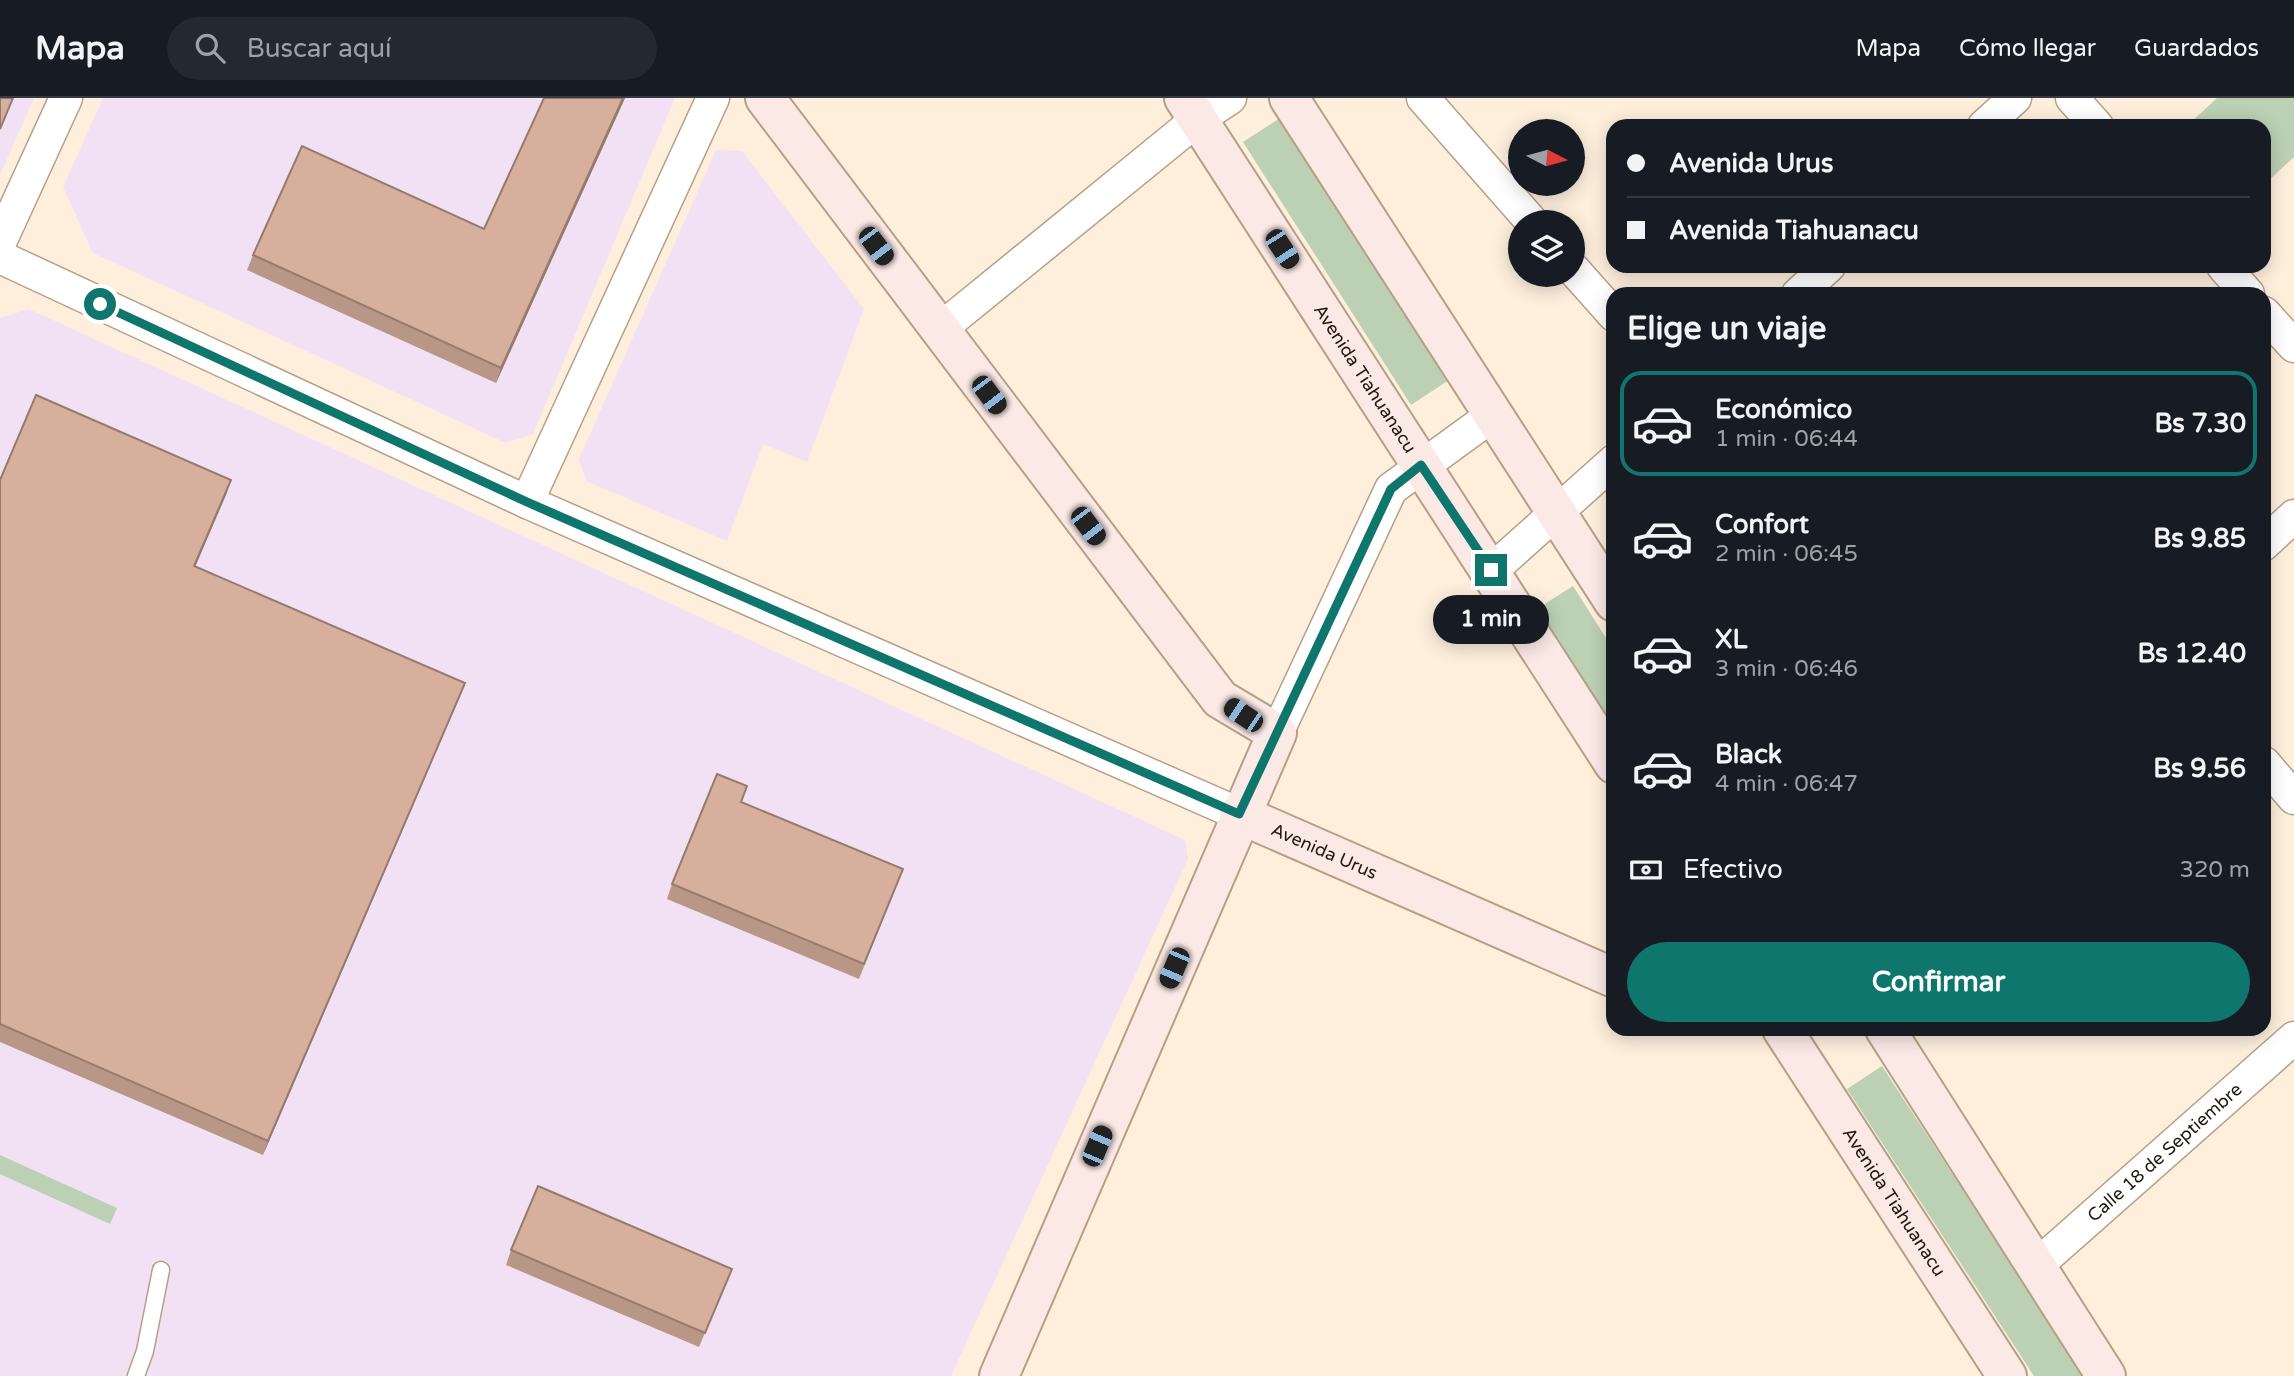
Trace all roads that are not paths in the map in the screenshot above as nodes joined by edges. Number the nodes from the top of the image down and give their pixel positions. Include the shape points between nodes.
1 (66, 98) edge
2 (713, 98) edge
3 (765, 98) edge
4 (1230, 98) edge
5 (1289, 98) edge
6 (1423, 98) edge
7 (2015, 98) edge
8 (2072, 98) edge
9 (1191, 109) edge
10 (1992, 119) edge
11 (2091, 119) edge
12 (1521, 210) edge
13 (0, 242) edge
14 (0, 257) edge
15 (1821, 273) edge
16 (2229, 273) edge
17 (1585, 282) edge
18 (1806, 287) edge
19 (2242, 287) edge
20 (1606, 306) edge
21 (2271, 321) edge
22 (939, 330) junction
23 (2294, 346) edge
24 (1494, 414) junction
25 (1421, 465) junction
26 (1606, 468) edge
27 (527, 502) junction
28 (1557, 513) junction
29 (2294, 516) edge
30 (2271, 537) edge
31 (1491, 570) junction
32 (1606, 590) edge
33 (1277, 733) junction
34 (1606, 751) edge
35 (2271, 771) edge
36 (2294, 798) edge
37 (1239, 814) junction
38 (1606, 975) edge
39 (1787, 1036) edge
40 (1889, 1036) edge
41 (2294, 1038) edge
42 (2035, 1268) junction
43 (161, 1270) dead end
44 (136, 1376) edge
45 (999, 1376) edge
46 (2007, 1376) edge
47 (2106, 1376) edge

1 - 13 street
2 - 27 street
3 - 22 main road
4 - 9 street
5 - 24 main road
6 - 12 street
7 - 10 street
8 - 11 street
9 - 22 street
9 - 25 main road, Avenida Tiahuanacu
14 - 27 street, Avenida Urus
15 - 18 street
16 - 19 street
17 - 20 street
21 - 23 street
22 - 33 main road via 1220,699
24 - 25 street
24 - 28 main road
25 - 31 main road, Avenida Tiahuanacu
25 - 33 street via 1391,489
26 - 28 street
27 - 37 street, Avenida Urus
28 - 31 street
28 - 32 main road
29 - 30 street
31 - 34 main road, Avenida Tiahuanacu
33 - 37 main road
35 - 36 street
37 - 38 main road, Avenida Urus
37 - 45 main road
39 - 46 main road, Avenida Tiahuanacu
40 - 42 main road
41 - 42 street, Calle 18 de Septiembre
42 - 47 main road
43 - 44 lane

